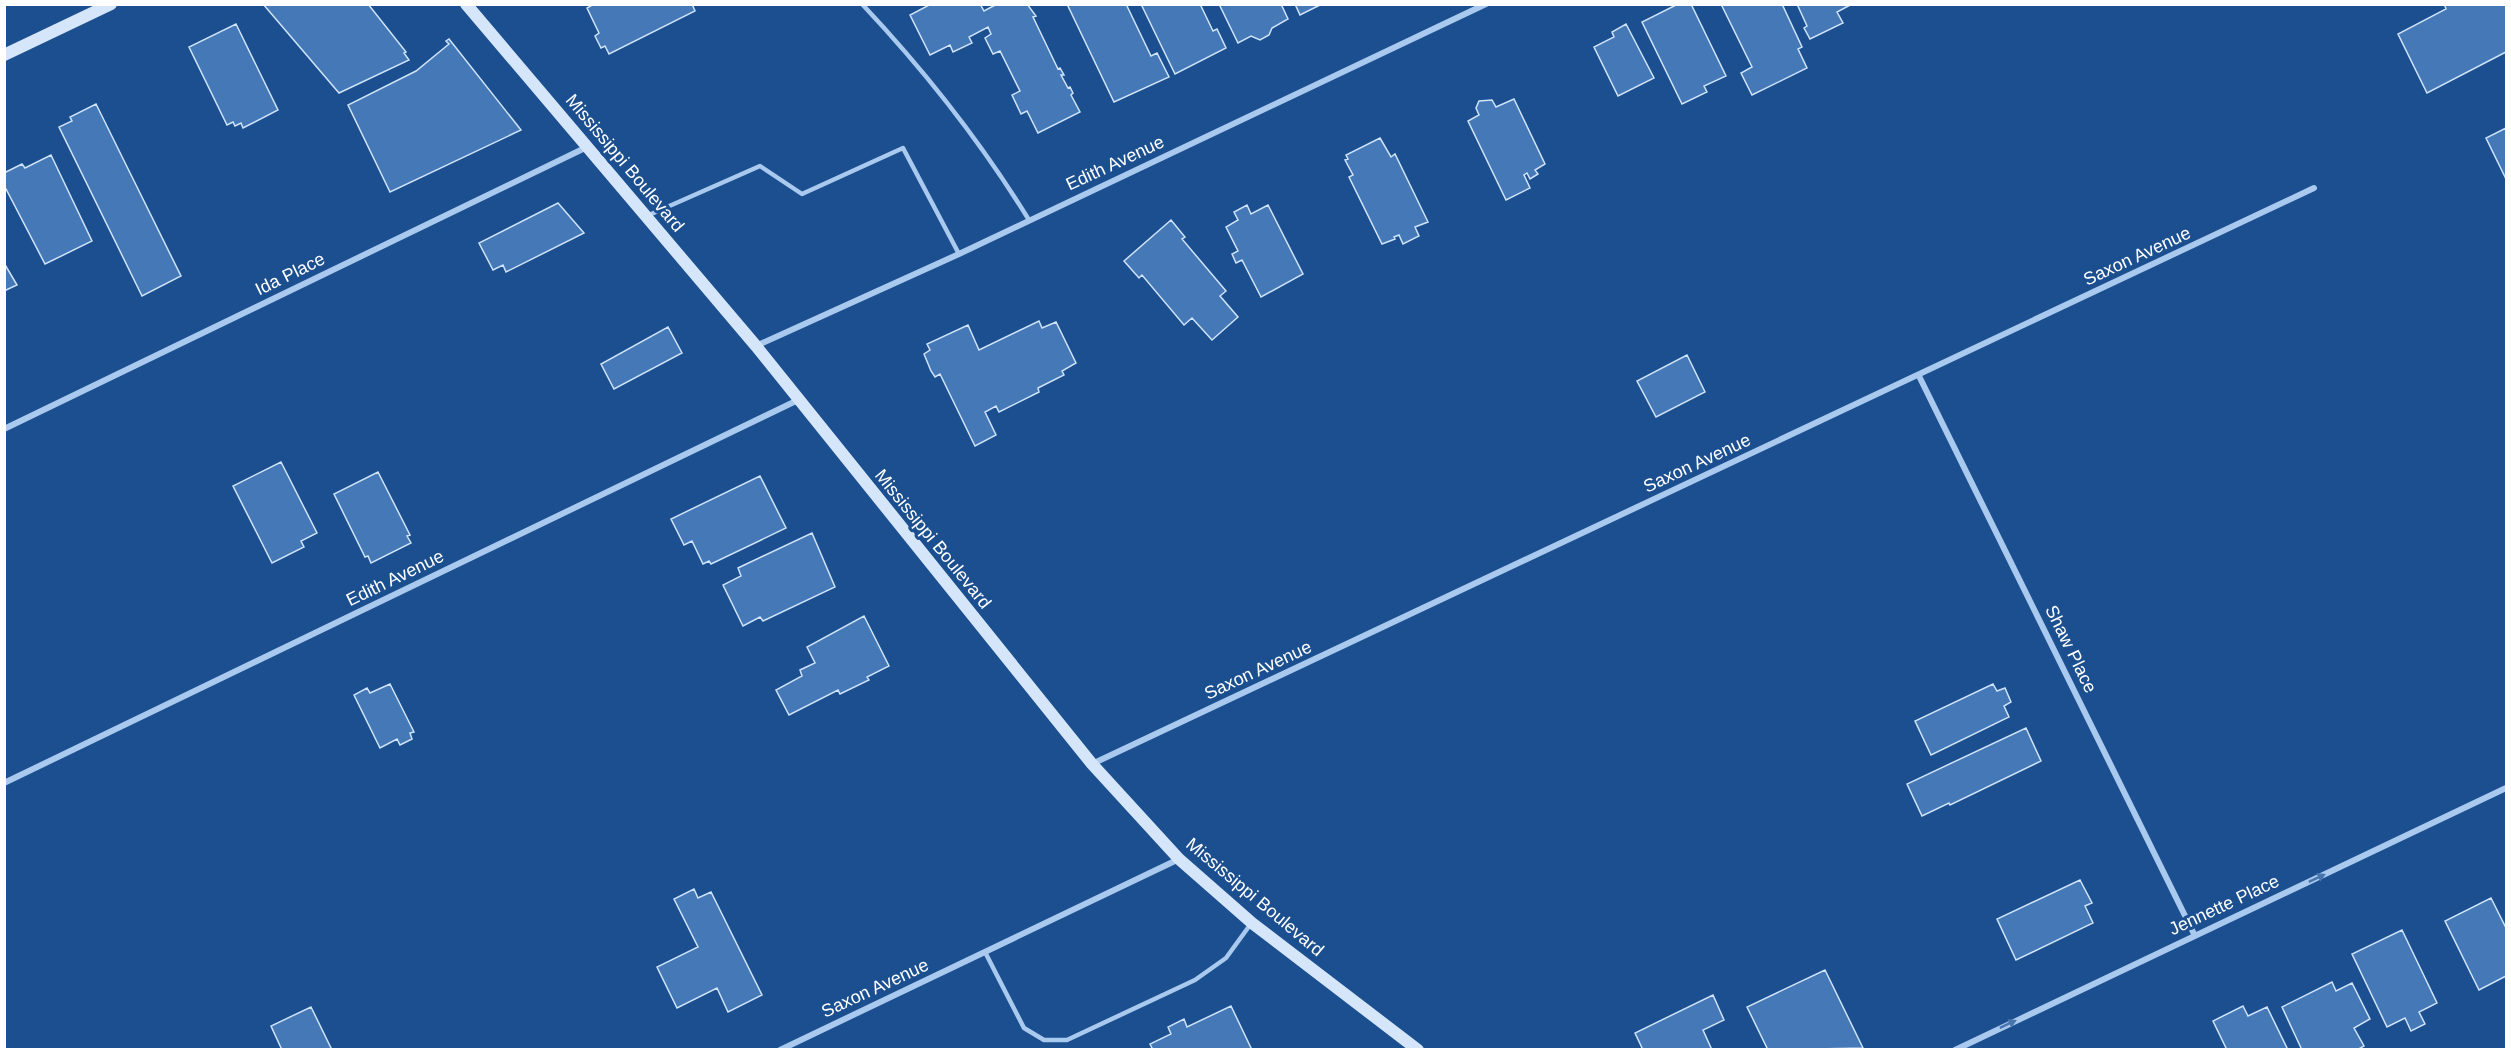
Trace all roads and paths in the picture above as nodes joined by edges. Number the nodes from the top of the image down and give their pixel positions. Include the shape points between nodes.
1 (111, 4) edge
2 (466, 4) edge
3 (862, 4) edge
4 (1486, 4) edge
5 (4, 56) edge
6 (588, 147) junction
7 (2314, 188) dead end
8 (646, 216) junction
9 (1029, 220) junction
10 (959, 254) junction
11 (756, 346) junction
12 (1919, 376) junction
13 (798, 400) junction
14 (4, 429) edge
15 (1092, 764) junction
16 (4, 783) edge
17 (2506, 788) edge
18 (1179, 859) junction
19 (1252, 923) junction
20 (2195, 936) junction
21 (985, 952) junction
22 (780, 1050) edge
23 (1418, 1050) edge
24 (1955, 1050) edge

1 - 5 main road
2 - 6 main road, Mississippi Boulevard
3 - 9 lane via 912,57 997,168
4 - 9 street, Edith Avenue
6 - 8 main road, Mississippi Boulevard
6 - 14 street, Ida Place
7 - 12 street, Saxon Avenue
8 - 10 lane via 760,166 802,194 903,148
8 - 11 main road, Mississippi Boulevard
9 - 10 street, Edith Avenue
10 - 11 street, Edith Avenue
11 - 13 main road, Mississippi Boulevard
12 - 15 street, Saxon Avenue
12 - 20 street, Shaw Place
13 - 15 main road, Mississippi Boulevard
13 - 16 street, Edith Avenue
15 - 18 main road, Mississippi Boulevard
20 -> 17 street, Jennette Place
18 - 19 main road, Mississippi Boulevard
18 - 21 street, Saxon Avenue
19 - 21 lane via 1226,958 1195,980 1067,1040 1044,1040 1024,1028
19 - 23 main road, Mississippi Boulevard
24 -> 20 street, Jennette Place
21 - 22 street, Saxon Avenue

